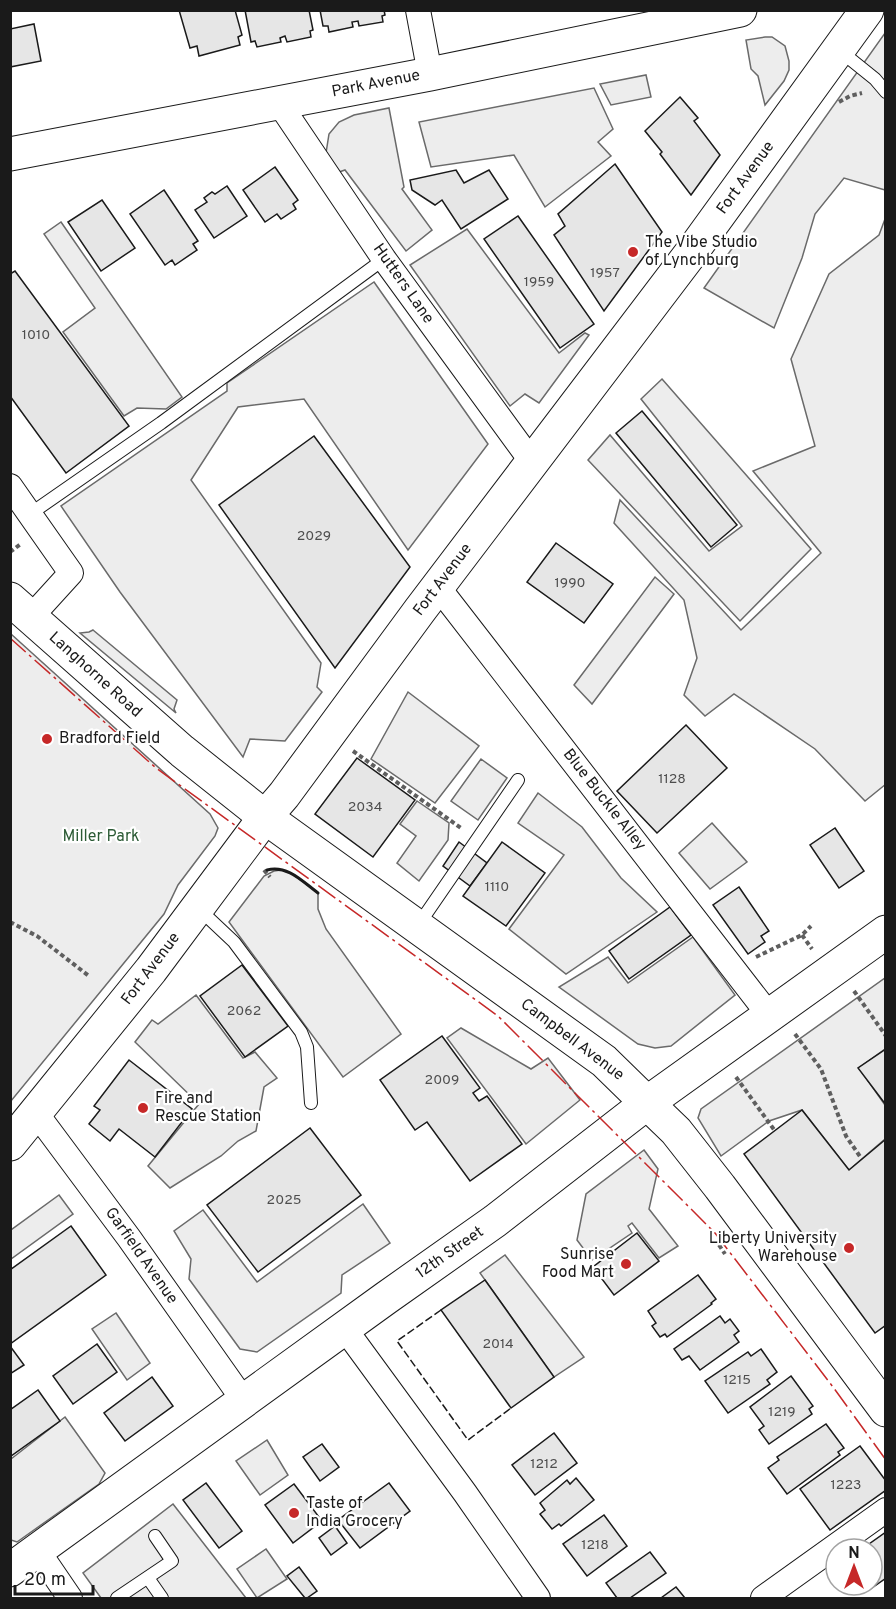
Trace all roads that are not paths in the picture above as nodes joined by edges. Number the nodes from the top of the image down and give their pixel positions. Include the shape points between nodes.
1 (418, 10) edge
2 (740, 10) edge
3 (867, 10) edge
4 (838, 49) junction
5 (430, 74) junction
6 (885, 91) edge
7 (279, 103) junction
8 (10, 154) edge
9 (384, 259) junction
10 (532, 462) junction
11 (10, 486) edge
12 (30, 514) junction
13 (438, 587) junction
14 (21, 608) edge
15 (518, 780) dead end
16 (265, 818) junction
17 (198, 907) junction
18 (418, 926) junction
19 (885, 932) edge
20 (769, 1015) junction
21 (311, 1103) dead end
22 (647, 1103) junction
23 (36, 1113) junction
24 (10, 1144) edge
25 (345, 1329) junction
26 (244, 1401) junction
27 (885, 1410) edge
28 (885, 1510) edge
29 (155, 1536) dead end
30 (38, 1551) junction
31 (10, 1570) edge
32 (148, 1578) junction
33 (70, 1599) edge
34 (117, 1599) edge
35 (162, 1599) edge
36 (538, 1599) edge
37 (763, 1599) edge

1 - 5 street
2 - 5 main road, Park Avenue via 638,26
3 - 4 main road, Fort Avenue
4 - 6 lane
4 - 10 main road, Fort Avenue via 701,239
5 - 7 main road, Park Avenue
7 - 8 main road, Park Avenue
7 - 9 street, Hutters Lane
9 - 10 street, Hutters Lane
9 - 12 lane via 152,430
10 - 13 main road, Fort Avenue
11 - 12 street
12 - 14 street via 71,573
13 - 16 main road, Fort Avenue
13 - 20 street, Blue Buckle Alley
14 - 16 main road, Langhorne Road via 172,743
15 - 18 lane
16 - 17 main road, Fort Avenue
16 - 18 main road, Campbell Avenue
17 - 21 lane via 234,942 301,1032 307,1047
17 - 23 main road, Fort Avenue
18 - 22 main road, Campbell Avenue via 604,1061
19 - 20 main road, 12th Street
20 - 22 main road, 12th Street
22 - 25 main road, 12th Street via 536,1191
22 - 27 main road, Campbell Avenue via 676,1131 720,1187
23 - 24 main road, Fort Avenue
23 - 26 street, Garfield Avenue
25 - 26 main road, 12th Street
25 - 36 street
26 - 30 main road, 12th Street
28 - 37 street
29 - 32 lane via 172,1561
30 - 31 main road, 12th Street
30 - 33 street
32 - 34 lane
32 - 35 lane

